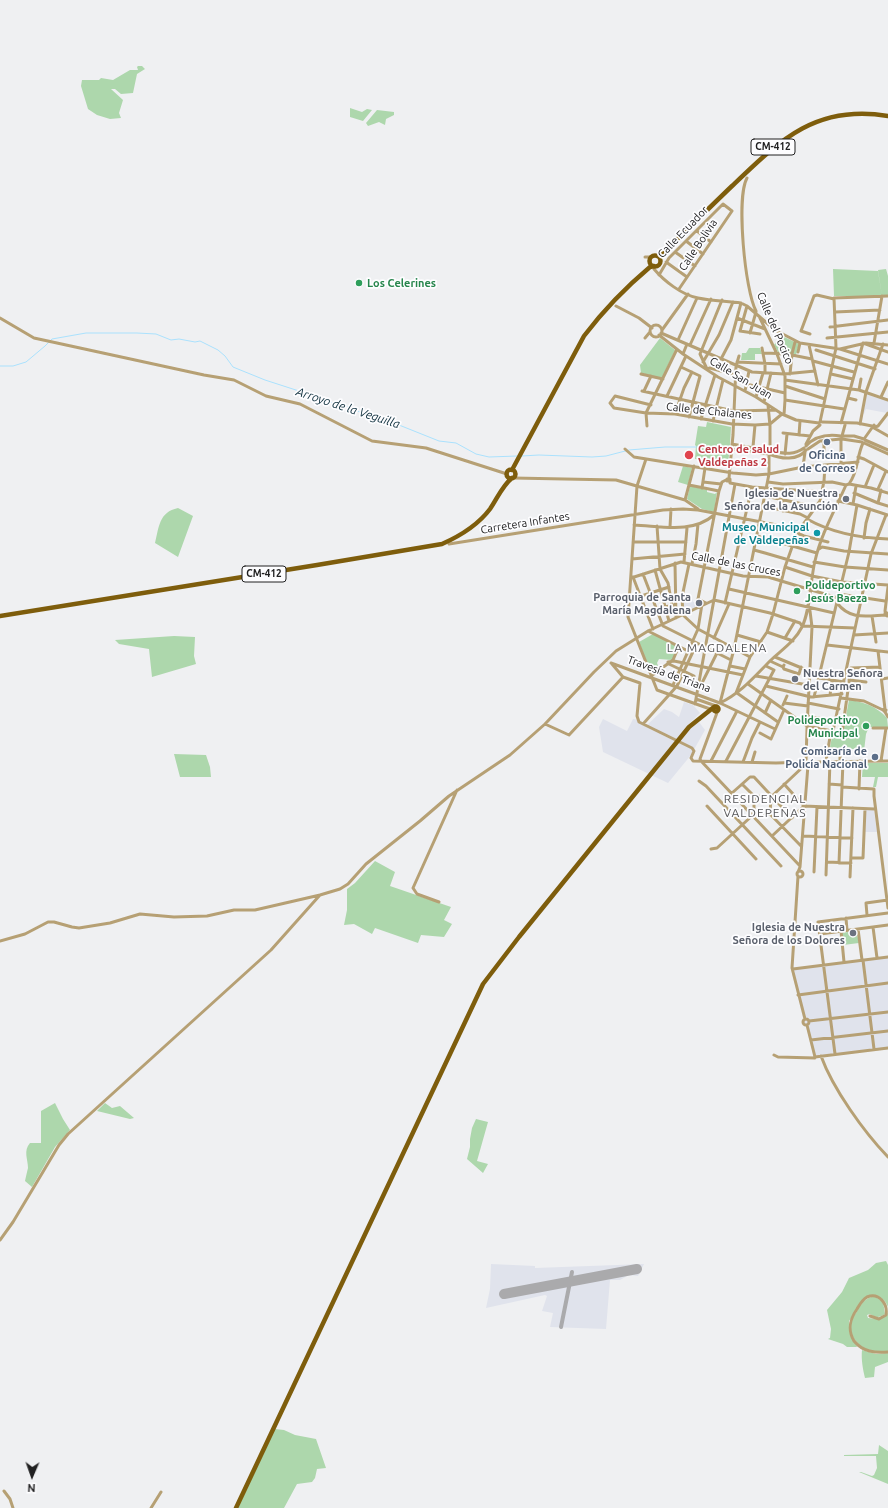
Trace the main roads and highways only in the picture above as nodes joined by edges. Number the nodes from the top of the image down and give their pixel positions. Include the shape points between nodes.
1 (888, 116) edge
2 (685, 232) junction
3 (657, 256) junction
4 (664, 261) junction
5 (654, 266) junction
6 (0, 616) edge
7 (715, 709) road end
8 (236, 1508) edge

1 - 2 main road, CM-412 via 864,113 841,115 798,130 761,158
2 - 3 main road, CM-412
2 - 4 main road, CM-412 via 662,255
3 - 4 main road
3 - 5 main road, CM-412
4 - 5 main road, CM-412
5 - 6 main road, CM-412 via 616,298 584,336 512,475 489,511 460,536 442,544 310,567
7 - 8 main road via 688,727 483,984

